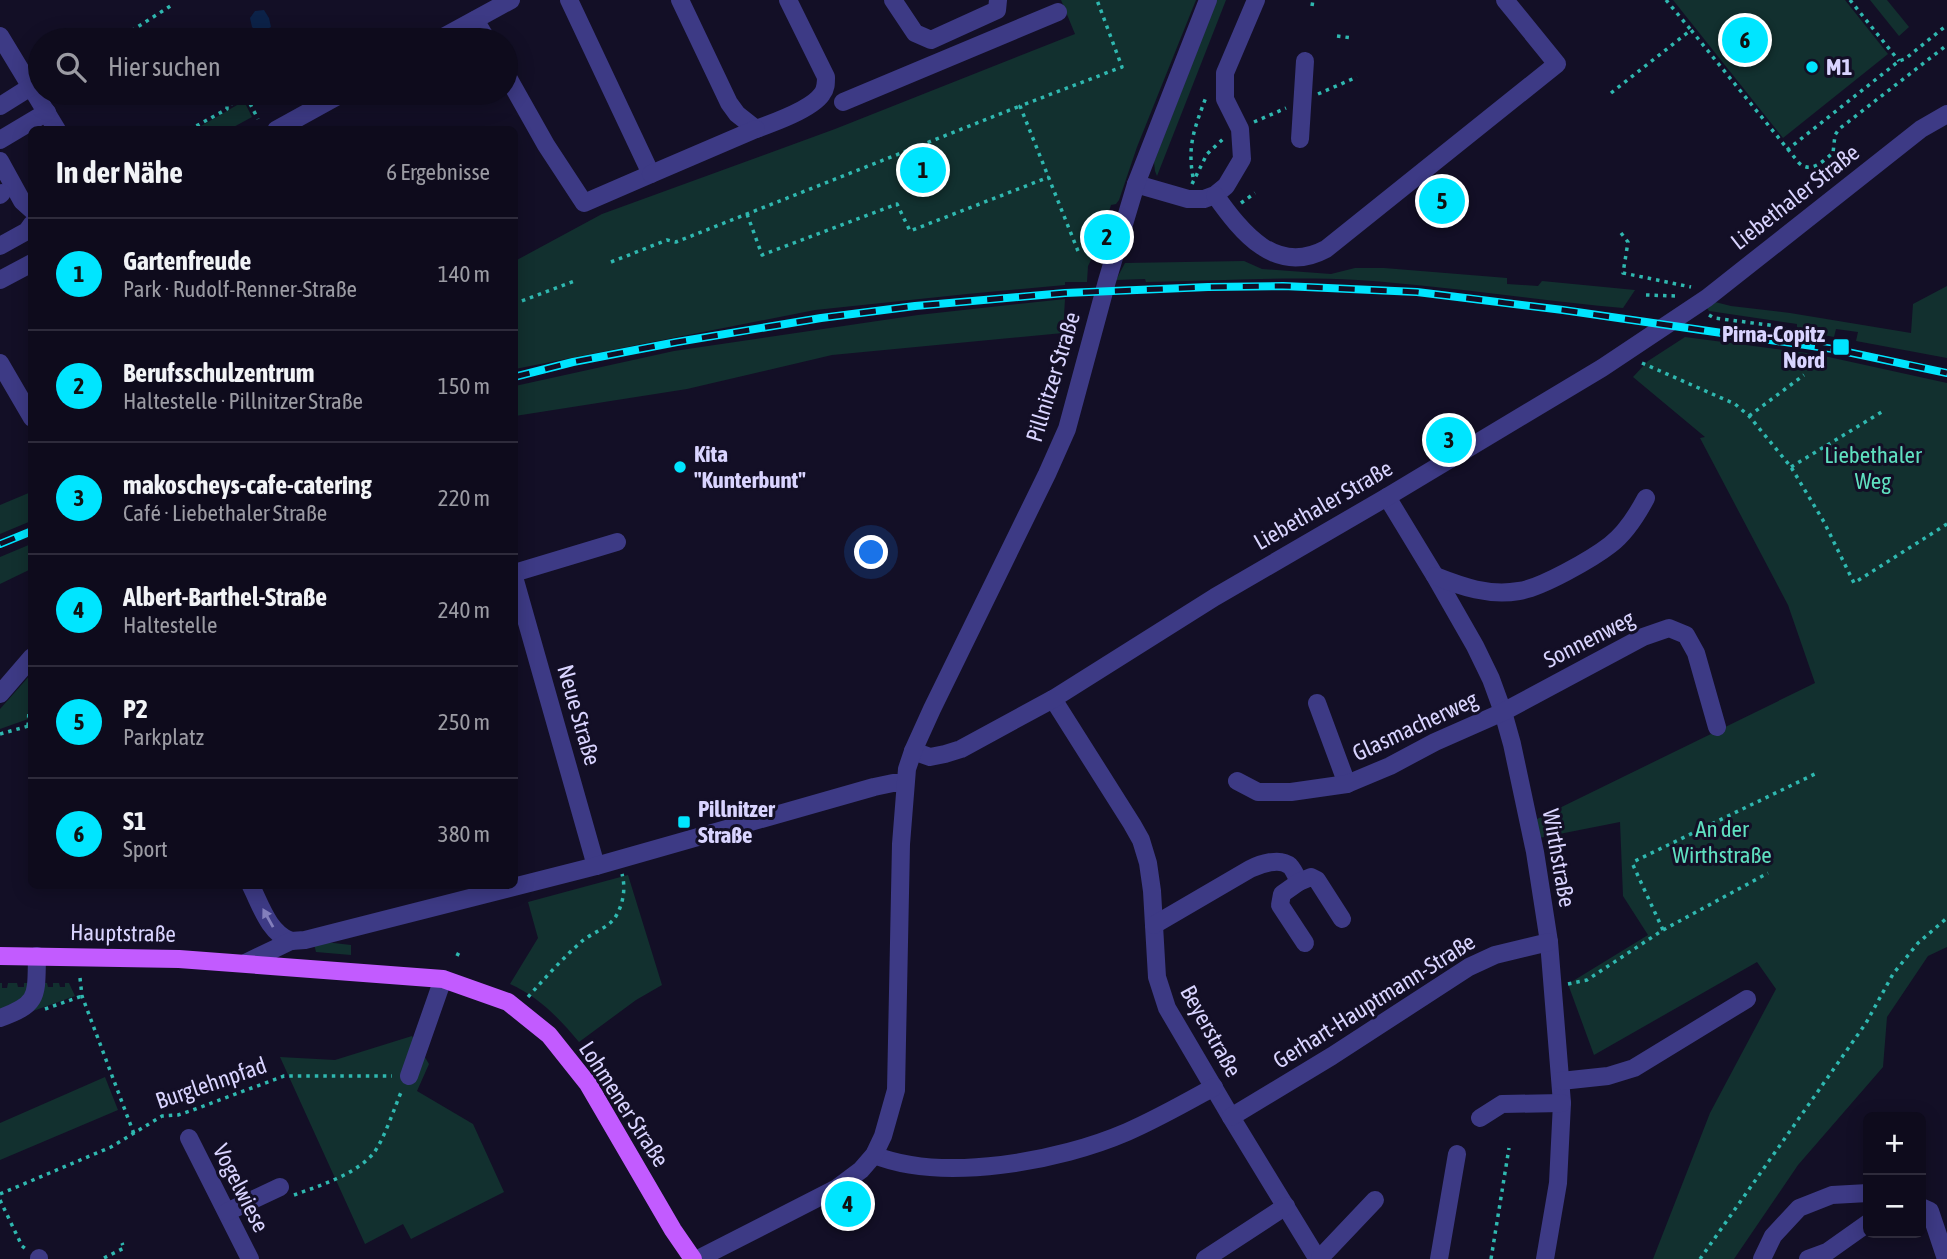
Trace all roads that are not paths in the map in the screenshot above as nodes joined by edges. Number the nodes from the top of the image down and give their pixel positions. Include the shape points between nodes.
1 (512, 0) edge
2 (569, 0) edge
3 (680, 0) edge
4 (788, 0) edge
5 (893, 0) edge
6 (1208, 0) edge
7 (1256, 0) edge
8 (1505, 0) edge
9 (998, 5) edge
10 (1058, 12) dead end
11 (475, 20) junction
12 (460, 28) edge
13 (480, 28) edge
14 (1007, 33) junction
15 (0, 36) edge
16 (1305, 61) dead end
17 (28, 80) edge
18 (28, 89) edge
19 (518, 95) edge
20 (843, 102) dead end
21 (43, 105) edge
22 (321, 105) edge
23 (0, 107) edge
24 (47, 113) junction
25 (1947, 114) edge
26 (55, 126) edge
27 (283, 126) edge
28 (756, 129) junction
29 (0, 139) edge
30 (1300, 139) dead end
31 (0, 161) edge
32 (651, 174) junction
33 (1136, 184) junction
34 (1216, 195) junction
35 (28, 206) edge
36 (28, 230) edge
37 (0, 246) edge
38 (28, 265) edge
39 (0, 280) edge
40 (0, 363) edge
41 (28, 411) edge
42 (1387, 497) junction
43 (1646, 498) dead end
44 (617, 542) dead end
45 (518, 574) edge
46 (1435, 576) junction
47 (518, 589) edge
48 (28, 662) edge
49 (0, 694) edge
50 (1052, 699) junction
51 (1317, 703) dead end
52 (1503, 712) junction
53 (1717, 727) dead end
54 (913, 751) junction
55 (1237, 781) dead end
56 (905, 783) junction
57 (1347, 784) junction
58 (596, 866) junction
59 (1299, 882) junction
60 (518, 886) edge
61 (253, 889) edge
62 (505, 889) edge
63 (1342, 919) dead end
64 (1154, 925) junction
65 (292, 941) junction
66 (1549, 942) junction
67 (1305, 943) dead end
68 (0, 956) edge
69 (37, 956) junction
70 (245, 963) junction
71 (443, 979) junction
72 (1747, 999) dead end
73 (0, 1018) edge
74 (409, 1076) road end
75 (1561, 1081) junction
76 (1214, 1087) junction
77 (1562, 1103) junction
78 (1231, 1117) junction
79 (1480, 1118) dead end
80 (185, 1131) road end
81 (1457, 1154) dead end
82 (874, 1155) junction
83 (280, 1187) road end
84 (1863, 1194) edge
85 (1375, 1200) dead end
86 (1286, 1206) junction
87 (1926, 1209) edge
88 (227, 1212) junction
89 (1863, 1227) edge
90 (1828, 1255) edge
91 (1316, 1257) edge
92 (250, 1259) edge
93 (695, 1259) edge
94 (1205, 1259) edge
95 (1439, 1259) edge
96 (1545, 1259) edge
97 (1762, 1259) edge
98 (1808, 1259) edge
99 (1946, 1259) edge

1 - 11 street
2 - 32 street
3 - 28 street via 729,103
4 - 28 street via 826,77 825,88 810,104
5 - 9 street via 915,33 932,40
6 - 33 street, Pillnitzer Straße
7 - 34 street via 1224,73 1225,99 1240,129 1242,159
8 - 34 street via 1557,64 1326,249 1304,257 1268,251 1252,240
9 - 14 street
10 - 14 street
11 - 12 street
11 - 13 street
14 - 20 street
15 - 17 street
16 - 30 street
18 - 23 street
19 - 32 street via 584,202
21 - 24 street
22 - 27 street
24 - 26 street
24 - 29 street
25 - 42 street, Liebethaler Straße via 1921,129 1696,305 1624,354
28 - 32 street
31 - 35 street
33 - 34 street via 1188,199
33 - 54 street, Pillnitzer Straße via 1067,429
36 - 37 street
38 - 39 street
40 - 41 street
42 - 46 street, Wirthstraße
42 - 50 street, Liebethaler Straße
43 - 46 street via 1611,544 1545,583 1495,592 1472,590
44 - 45 street
46 - 52 street, Wirthstraße via 1475,646
47 - 58 street, Neue Straße
48 - 49 street
50 - 54 street, Liebethaler Straße via 961,749 930,757
50 - 64 street, Beyerstraße via 1140,840 1148,863
51 - 57 street, Glasmacherweg
52 - 53 street, Sonnenweg via 1643,637 1669,628 1686,635 1696,653
52 - 57 street, Glasmacherweg
52 - 66 street, Wirthstraße via 1535,852
54 - 56 street, Pillnitzer Straße
55 - 57 street, Glasmacherweg via 1258,792
56 - 58 street
56 - 82 street, Pillnitzer Straße via 896,1090
58 - 60 street
59 - 63 street via 1311,877 1317,880
59 - 64 street via 1282,862 1259,864
59 - 67 street via 1282,894 1280,905
65 -> 61 street via 271,925
62 - 65 street
64 - 76 street, Beyerstraße via 1161,992
65 - 70 street
66 - 75 street, Wirthstraße
66 - 78 street, Gerhart-Hauptmann-Straße via 1495,955 1469,967
68 - 69 main road, Hauptstraße
69 - 70 main road, Hauptstraße
69 - 73 street via 33,998 20,1011
70 - 71 main road, Lohmener Straße
71 - 74 street
71 - 93 main road, Lohmener Straße via 508,1002 549,1035 588,1084 673,1230
72 - 75 street via 1634,1068
75 - 77 street, Wirthstraße
76 - 78 street, Beyerstraße
76 - 82 street via 1126,1133 1045,1157 1001,1165 925,1167
77 - 79 street via 1502,1104
77 - 96 street, Wirthstraße via 1558,1183
78 - 86 street, Beyerstraße
80 - 88 street, Vogelwiese
81 - 95 street
82 - 93 street via 829,1193
83 - 88 street
84 - 97 street via 1832,1195 1800,1208 1773,1237
85 - 91 street
86 - 91 street, Beyerstraße
86 - 94 street
87 - 99 street
88 - 92 street, Vogelwiese
89 - 90 street
90 - 98 street

